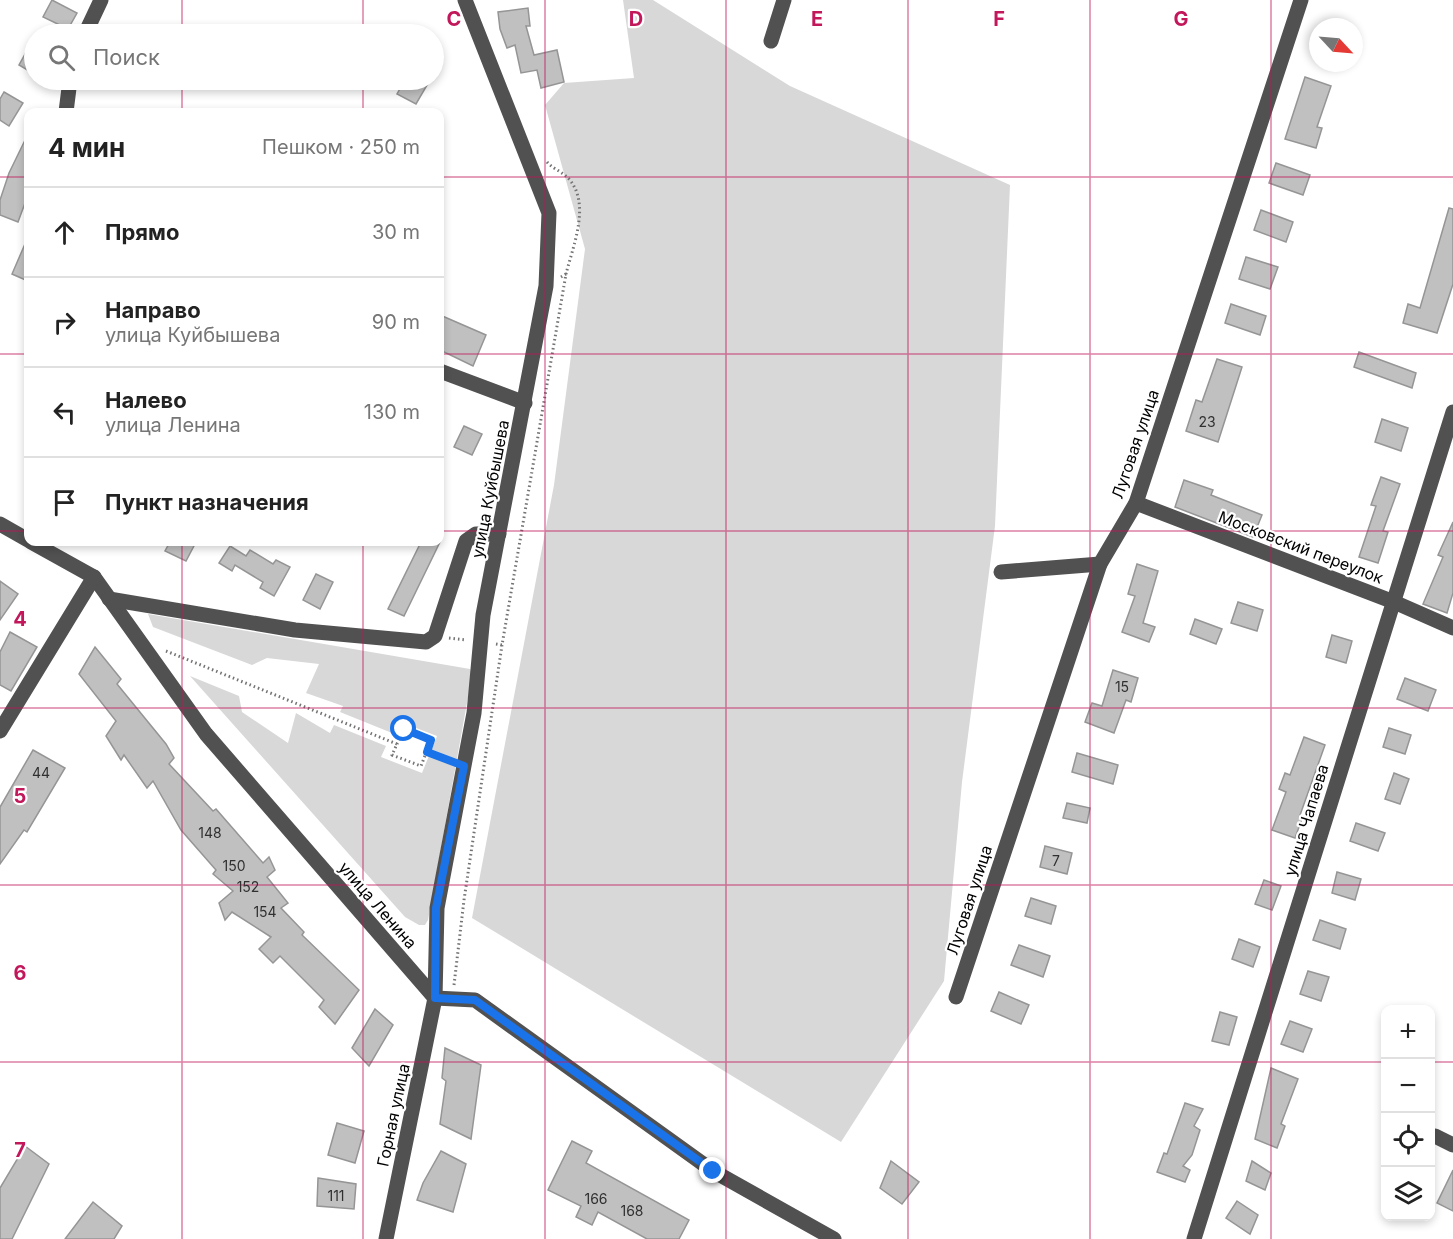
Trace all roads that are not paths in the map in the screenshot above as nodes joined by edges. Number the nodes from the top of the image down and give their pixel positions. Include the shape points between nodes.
1 (101, 0) edge
2 (465, 0) edge
3 (784, 0) edge
4 (1301, 0) edge
5 (90, 24) edge
6 (771, 41) dead end
7 (69, 90) edge
8 (66, 108) edge
9 (444, 373) edge
10 (525, 403) junction
11 (1453, 412) edge
12 (1136, 503) junction
13 (0, 524) edge
14 (499, 534) junction
15 (24, 538) edge
16 (39, 546) edge
17 (1100, 564) junction
18 (1001, 572) dead end
19 (94, 577) junction
20 (109, 599) junction
21 (1394, 602) junction
22 (1453, 628) edge
23 (0, 730) edge
24 (435, 998) junction
25 (956, 998) dead end
26 (1436, 1137) dead end
27 (1453, 1145) edge
28 (386, 1239) edge
29 (834, 1239) edge
30 (1194, 1239) edge

1 - 5 street
2 - 10 street, улица Куйбышева via 549,213 546,286
3 - 6 street
4 - 12 street, Луговая улица
7 - 8 street
9 - 10 street
10 - 14 street, улица Куйбышева
11 - 21 street, улица Чапаева
12 - 17 street, Луговая улица
12 - 21 street, Московский переулок
13 - 15 street, улица Ленина
14 - 20 street via 476,534 466,541 435,636 426,642 295,630
14 - 24 street, улица Куйбышева via 483,615 474,712 436,908
16 - 19 street, улица Ленина
17 - 18 street
17 - 25 street, Луговая улица
19 - 20 street, улица Ленина
19 - 23 street
20 - 24 street, улица Ленина via 206,734
21 - 22 street, Московский переулок
21 - 30 street, улица Чапаева
24 - 28 street, Горная улица
24 - 29 street via 475,1000 713,1171
26 - 27 street

